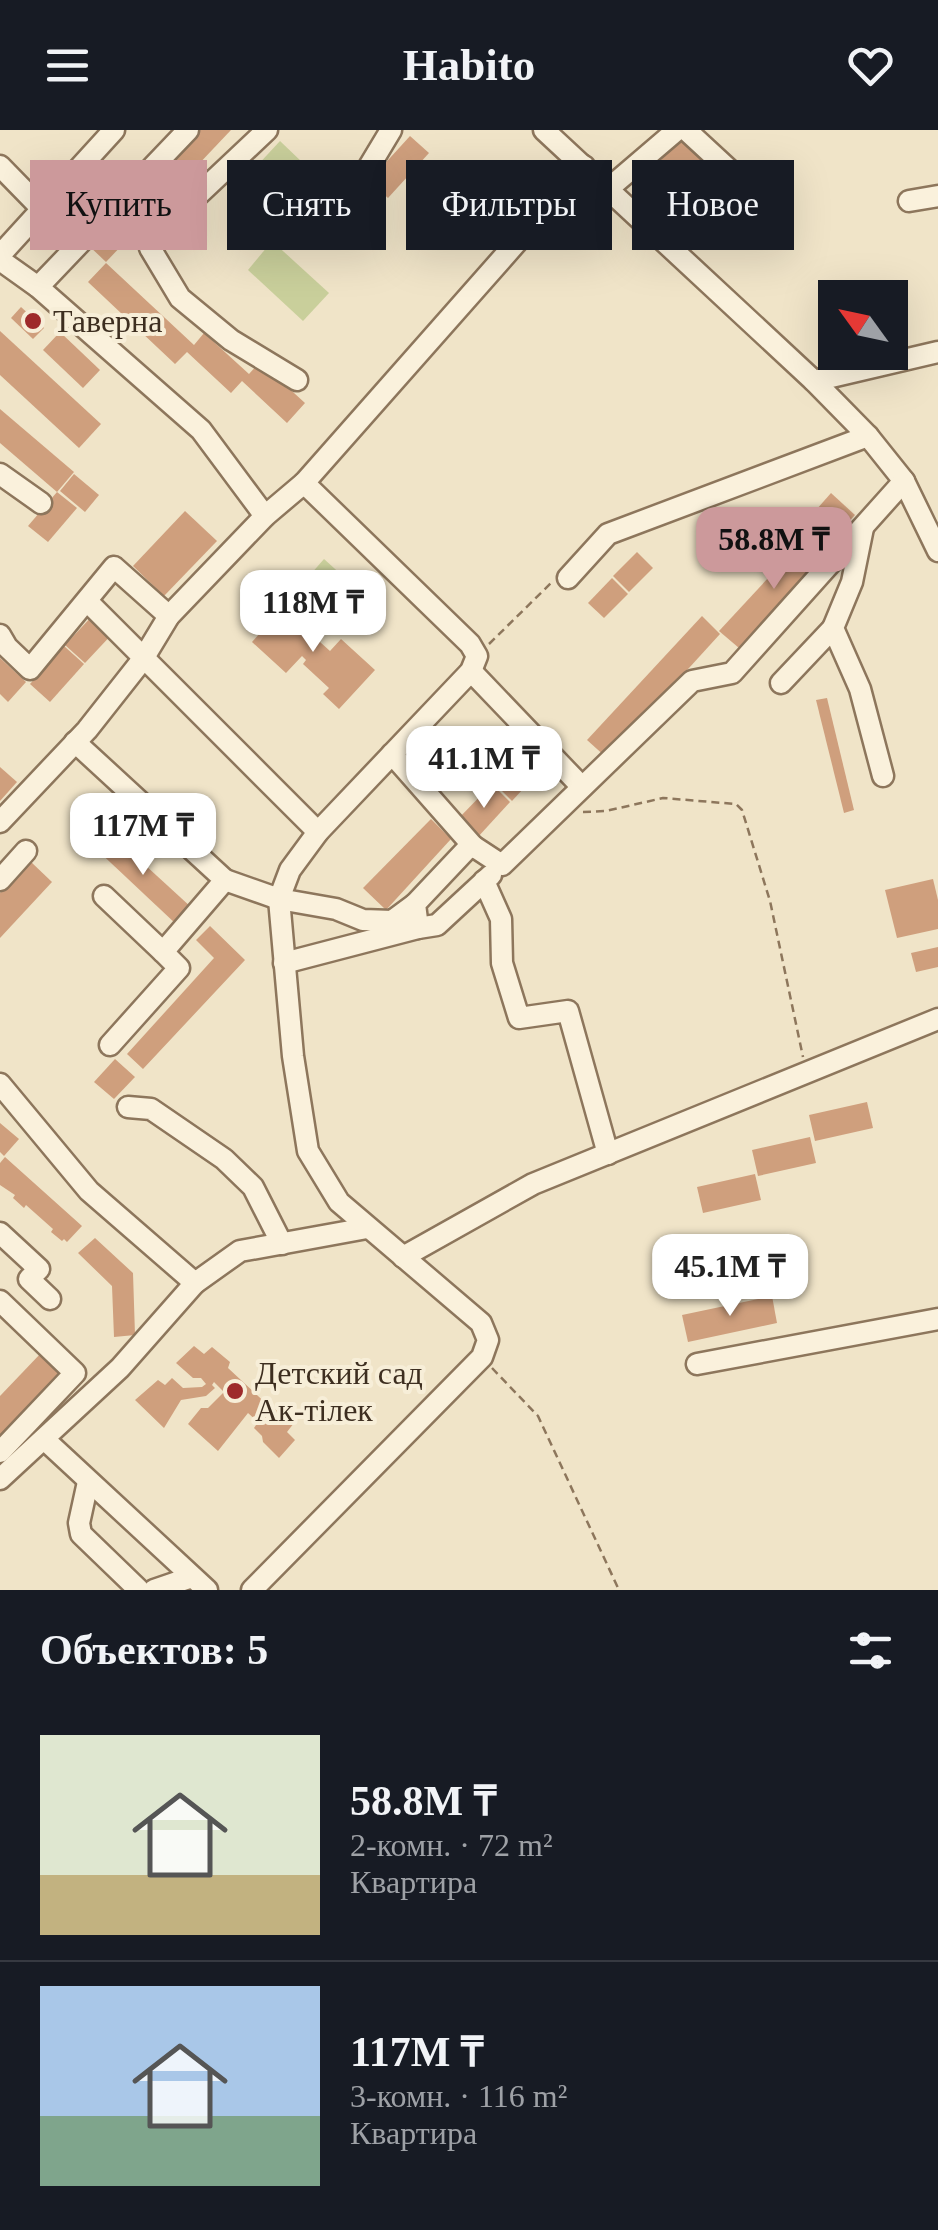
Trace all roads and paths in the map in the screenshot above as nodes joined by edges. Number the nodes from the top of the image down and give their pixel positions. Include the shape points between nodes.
1 (114, 130) edge
2 (188, 130) edge
3 (267, 130) edge
4 (391, 130) edge
5 (544, 130) edge
6 (676, 130) edge
7 (686, 130) edge
8 (86, 160) edge
9 (373, 160) edge
10 (577, 160) edge
11 (718, 160) edge
12 (0, 166) edge
13 (612, 185) edge
14 (612, 192) edge
15 (938, 196) edge
16 (30, 198) edge
17 (909, 201) dead end
18 (30, 220) edge
19 (510, 250) edge
20 (0, 258) edge
21 (38, 287) junction
22 (938, 352) edge
23 (298, 380) dead end
24 (814, 381) junction
25 (868, 436) junction
26 (0, 474) edge
27 (904, 482) junction
28 (304, 483) junction
29 (41, 503) dead end
30 (930, 515) edge
31 (265, 516) junction
32 (864, 526) junction
33 (938, 551) edge
34 (568, 578) joint
35 (87, 600) junction
36 (168, 616) junction
37 (833, 628) junction
38 (0, 636) edge
39 (143, 659) junction
40 (474, 663) junction
41 (781, 683) dead end
42 (75, 742) junction
43 (392, 754) junction
44 (884, 776) dead end
45 (582, 786) junction
46 (554, 813) junction
47 (0, 822) edge
48 (318, 832) junction
49 (474, 846) junction
50 (26, 851) dead end
51 (502, 864) junction
52 (0, 880) edge
53 (225, 880) junction
54 (484, 881) junction
55 (104, 896) dead end
56 (279, 899) junction
57 (414, 904) junction
58 (418, 928) junction
59 (163, 952) junction
60 (284, 963) junction
61 (938, 1019) edge
62 (110, 1045) dead end
63 (806, 1073) junction
64 (0, 1084) edge
65 (128, 1108) dead end
66 (608, 1154) junction
67 (367, 1228) junction
68 (0, 1234) edge
69 (282, 1244) junction
70 (403, 1256) junction
71 (195, 1284) junction
72 (50, 1299) dead end
73 (0, 1301) edge
74 (938, 1319) edge
75 (482, 1357) junction
76 (697, 1364) dead end
77 (44, 1439) junction
78 (0, 1452) edge
79 (0, 1478) edge
80 (88, 1482) junction
81 (200, 1583) edge
82 (138, 1590) edge
83 (154, 1590) edge
84 (252, 1590) edge
85 (619, 1590) edge

1 - 8 street
2 - 21 street
3 - 23 street via 150,248 180,298 231,340
4 - 9 street
5 - 10 street
6 - 13 street
7 - 11 street
12 - 16 street
14 - 24 street
15 - 17 street
18 - 20 street
19 - 28 street
20 - 21 street
21 - 31 street via 202,430
22 - 24 street
24 - 25 street
25 - 27 street
25 - 34 street via 608,534
26 - 29 street
27 - 30 street
27 - 32 street
28 - 31 street
28 - 40 street via 470,644
30 - 33 street
31 - 36 street
32 - 37 street
32 - 45 street via 732,673 692,681
34 - 40 path via 555,580
35 - 36 street via 114,568
35 - 38 street via 30,669
35 - 39 street
36 - 39 street
37 - 41 street
37 - 44 street via 860,690
39 - 42 street
39 - 48 street
40 - 43 street
40 - 45 street
42 - 47 street
42 - 53 street
43 - 48 street
43 - 49 street
45 - 46 street
46 - 51 street
46 - 63 path via 606,811 662,798 736,804 742,810 770,902
48 - 56 street via 290,870
49 - 51 street
49 - 57 street
50 - 52 street
51 - 54 street
53 - 56 street
53 - 59 street
54 - 58 street via 437,925
54 - 66 street via 501,920 502,964 519,1018 568,1011
55 - 59 street
56 - 57 street via 362,920 392,921
56 - 60 street
57 - 58 street
58 - 60 street
59 - 62 street via 178,968
60 - 67 street via 308,1151 339,1202
61 - 63 street
63 - 66 street
64 - 71 street via 89,1191
65 - 69 street via 152,1109 224,1158 253,1187
66 - 70 street via 534,1184
67 - 69 street
67 - 70 street
68 - 72 street via 38,1269 29,1279
69 - 71 street via 240,1251
70 - 75 street via 481,1323 488,1340
71 - 77 street
73 - 78 street via 75,1373
74 - 76 street
75 - 84 street
75 - 85 path via 538,1416
77 - 79 street
77 - 80 street
80 - 81 street
80 - 82 street via 81,1534
81 - 83 street

